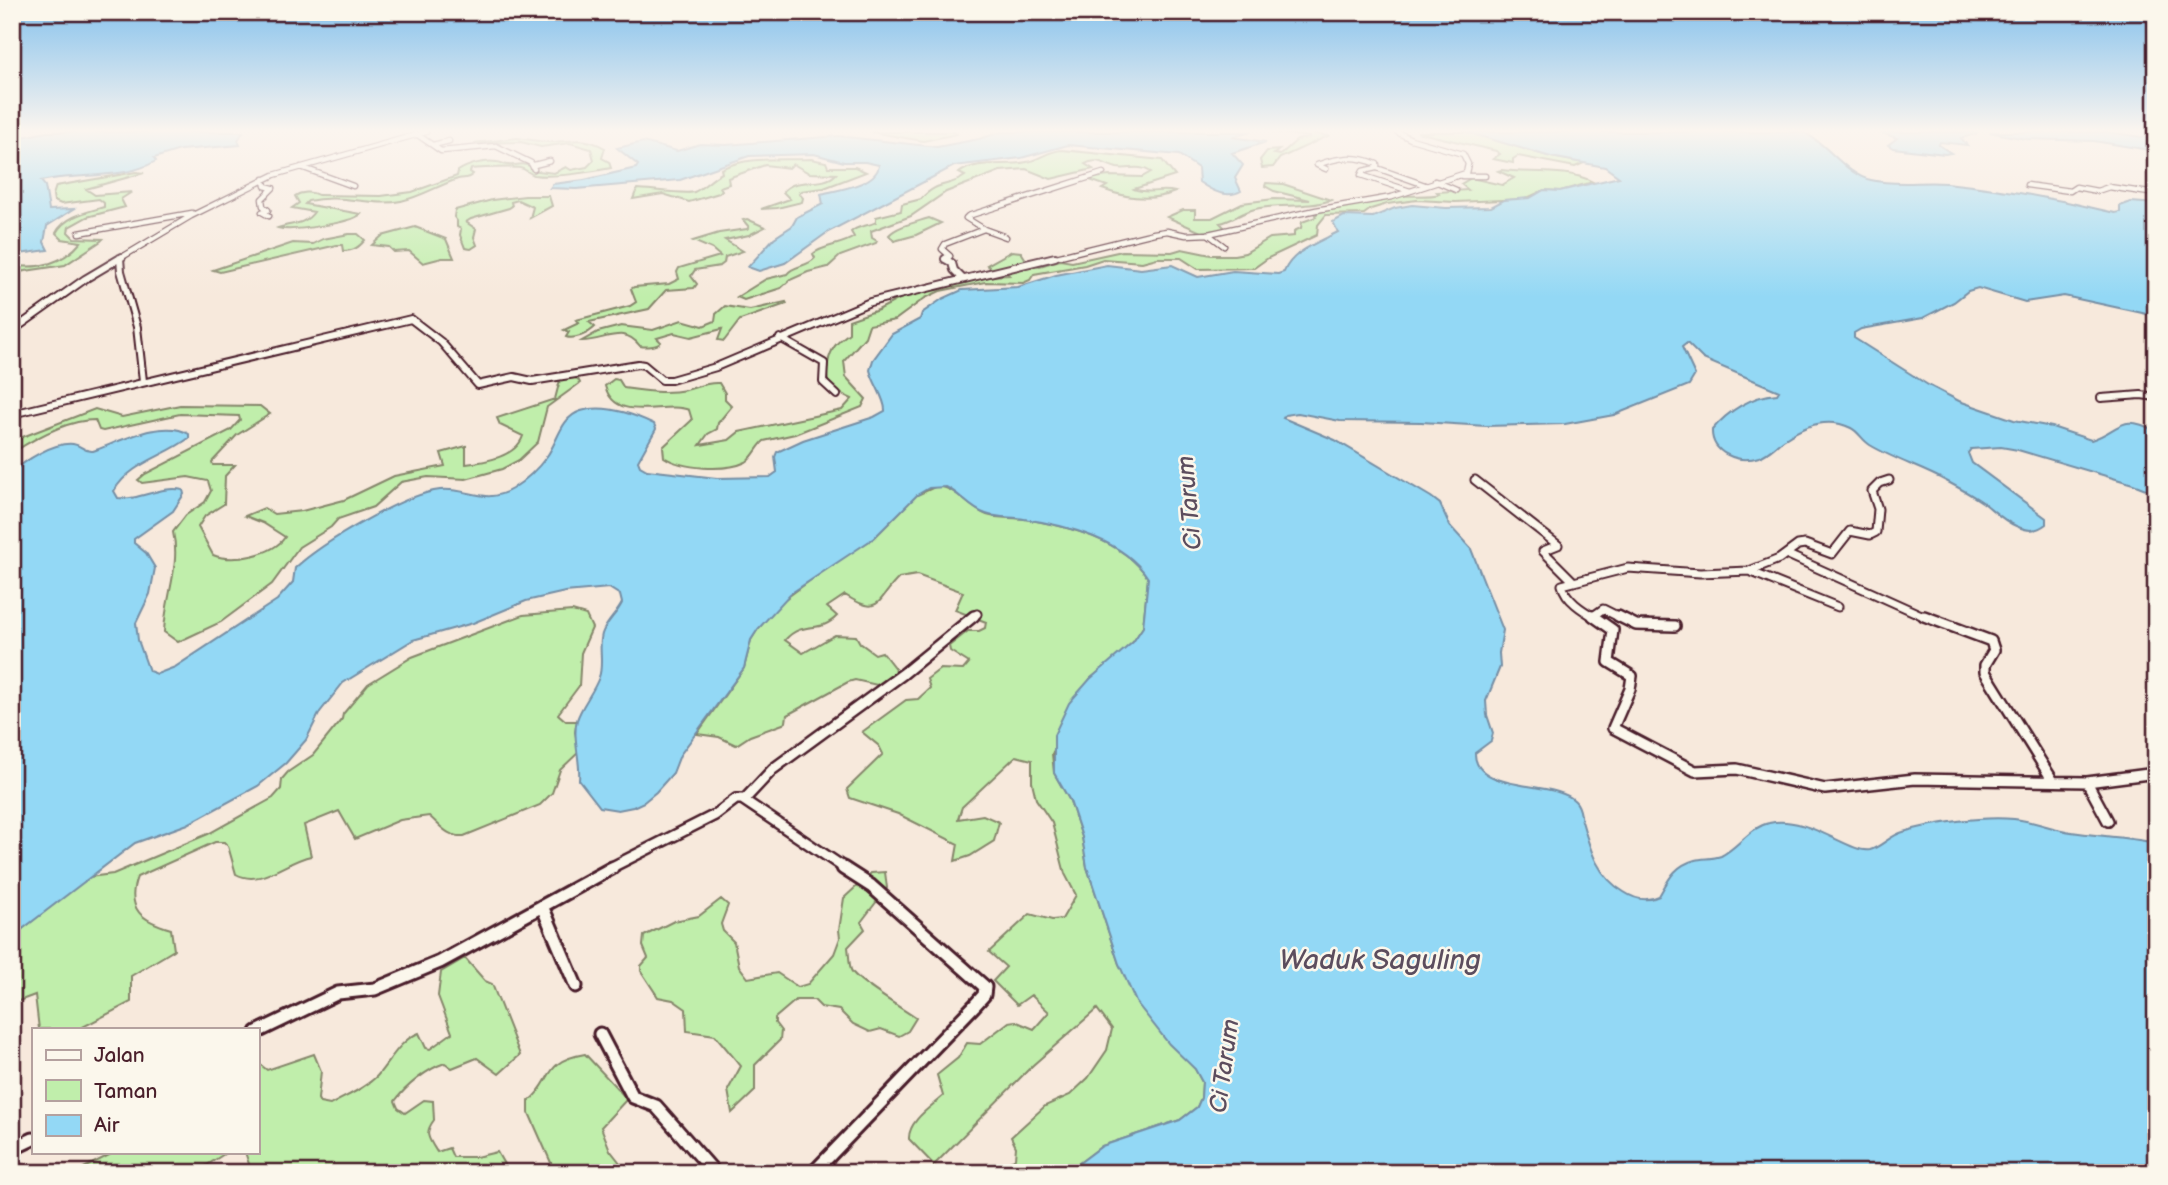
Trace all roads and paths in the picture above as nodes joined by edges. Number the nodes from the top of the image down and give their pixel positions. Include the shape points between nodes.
1 (247, 187) edge
2 (270, 187) edge
3 (1060, 187) edge
4 (1384, 187) edge
5 (1399, 187) edge
6 (1419, 187) edge
7 (1450, 187) edge
8 (2043, 187) edge
9 (2076, 187) edge
10 (2078, 187) edge
11 (2108, 187) edge
12 (2111, 187) edge
13 (1456, 190) dead end
14 (1410, 191) junction
15 (1403, 194) junction
16 (2156, 194) edge
17 (195, 213) junction
18 (269, 216) dead end
19 (985, 229) junction
20 (79, 233) dead end
21 (1208, 234) junction
22 (1006, 237) dead end
23 (1224, 246) dead end
24 (120, 258) junction
25 (962, 278) junction
26 (12, 331) edge
27 (780, 338) junction
28 (143, 381) junction
29 (837, 394) dead end
30 (2156, 397) edge
31 (2101, 398) dead end
32 (12, 414) edge
33 (1475, 480) dead end
34 (1889, 480) dead end
35 (1786, 554) junction
36 (1749, 571) junction
37 (1573, 581) junction
38 (1838, 607) dead end
39 (977, 614) dead end
40 (1593, 616) junction
41 (1675, 626) dead end
42 (2156, 773) edge
43 (2053, 781) junction
44 (2087, 782) junction
45 (744, 800) junction
46 (2109, 821) dead end
47 (542, 906) junction
48 (576, 986) dead end
49 (259, 1031) edge
50 (600, 1034) dead end
51 (32, 1139) edge
52 (12, 1149) edge
53 (715, 1173) edge
54 (813, 1173) edge

1 - 17 street
2 - 18 street via 262,199 268,210 262,212
3 - 19 street via 967,218
4 - 15 street
5 - 14 street
6 - 14 street
7 - 13 street
8 - 9 street via 2070,191
10 - 11 street via 2098,191
12 - 16 street
14 - 15 street
15 - 21 street
17 - 20 street
17 - 24 street
19 - 22 street
19 - 25 street via 942,248 950,256 944,259
21 - 23 street
21 - 25 street via 1165,231
24 - 26 street
24 - 28 street via 137,327
25 - 27 street via 870,302
27 - 28 street via 716,367 671,380 662,380 638,364 532,381 514,377 482,385 475,384 441,342 411,319
27 - 29 street via 824,363 823,382
28 - 32 street
30 - 31 street
33 - 37 street via 1558,545 1544,551
34 - 35 street via 1872,491 1878,513 1873,534 1850,531 1829,554 1802,544
35 - 36 street
35 - 43 street via 1991,641 1994,650 1984,665 1985,672
36 - 37 street via 1721,574 1628,568
36 - 38 street
37 - 40 street via 1562,585 1563,590
39 - 45 street via 773,769
40 - 41 street via 1603,609 1636,625
40 - 43 street via 1613,630 1609,662 1632,676 1613,728 1695,771 1753,771 1825,789 1915,779
42 - 44 street
43 - 44 street
44 - 46 street
45 - 47 street via 736,799
45 - 54 street via 871,886 985,987 974,1006
47 - 48 street
47 - 49 street via 440,962 375,989 338,993
50 - 53 street via 633,1097 656,1106
51 - 52 street

